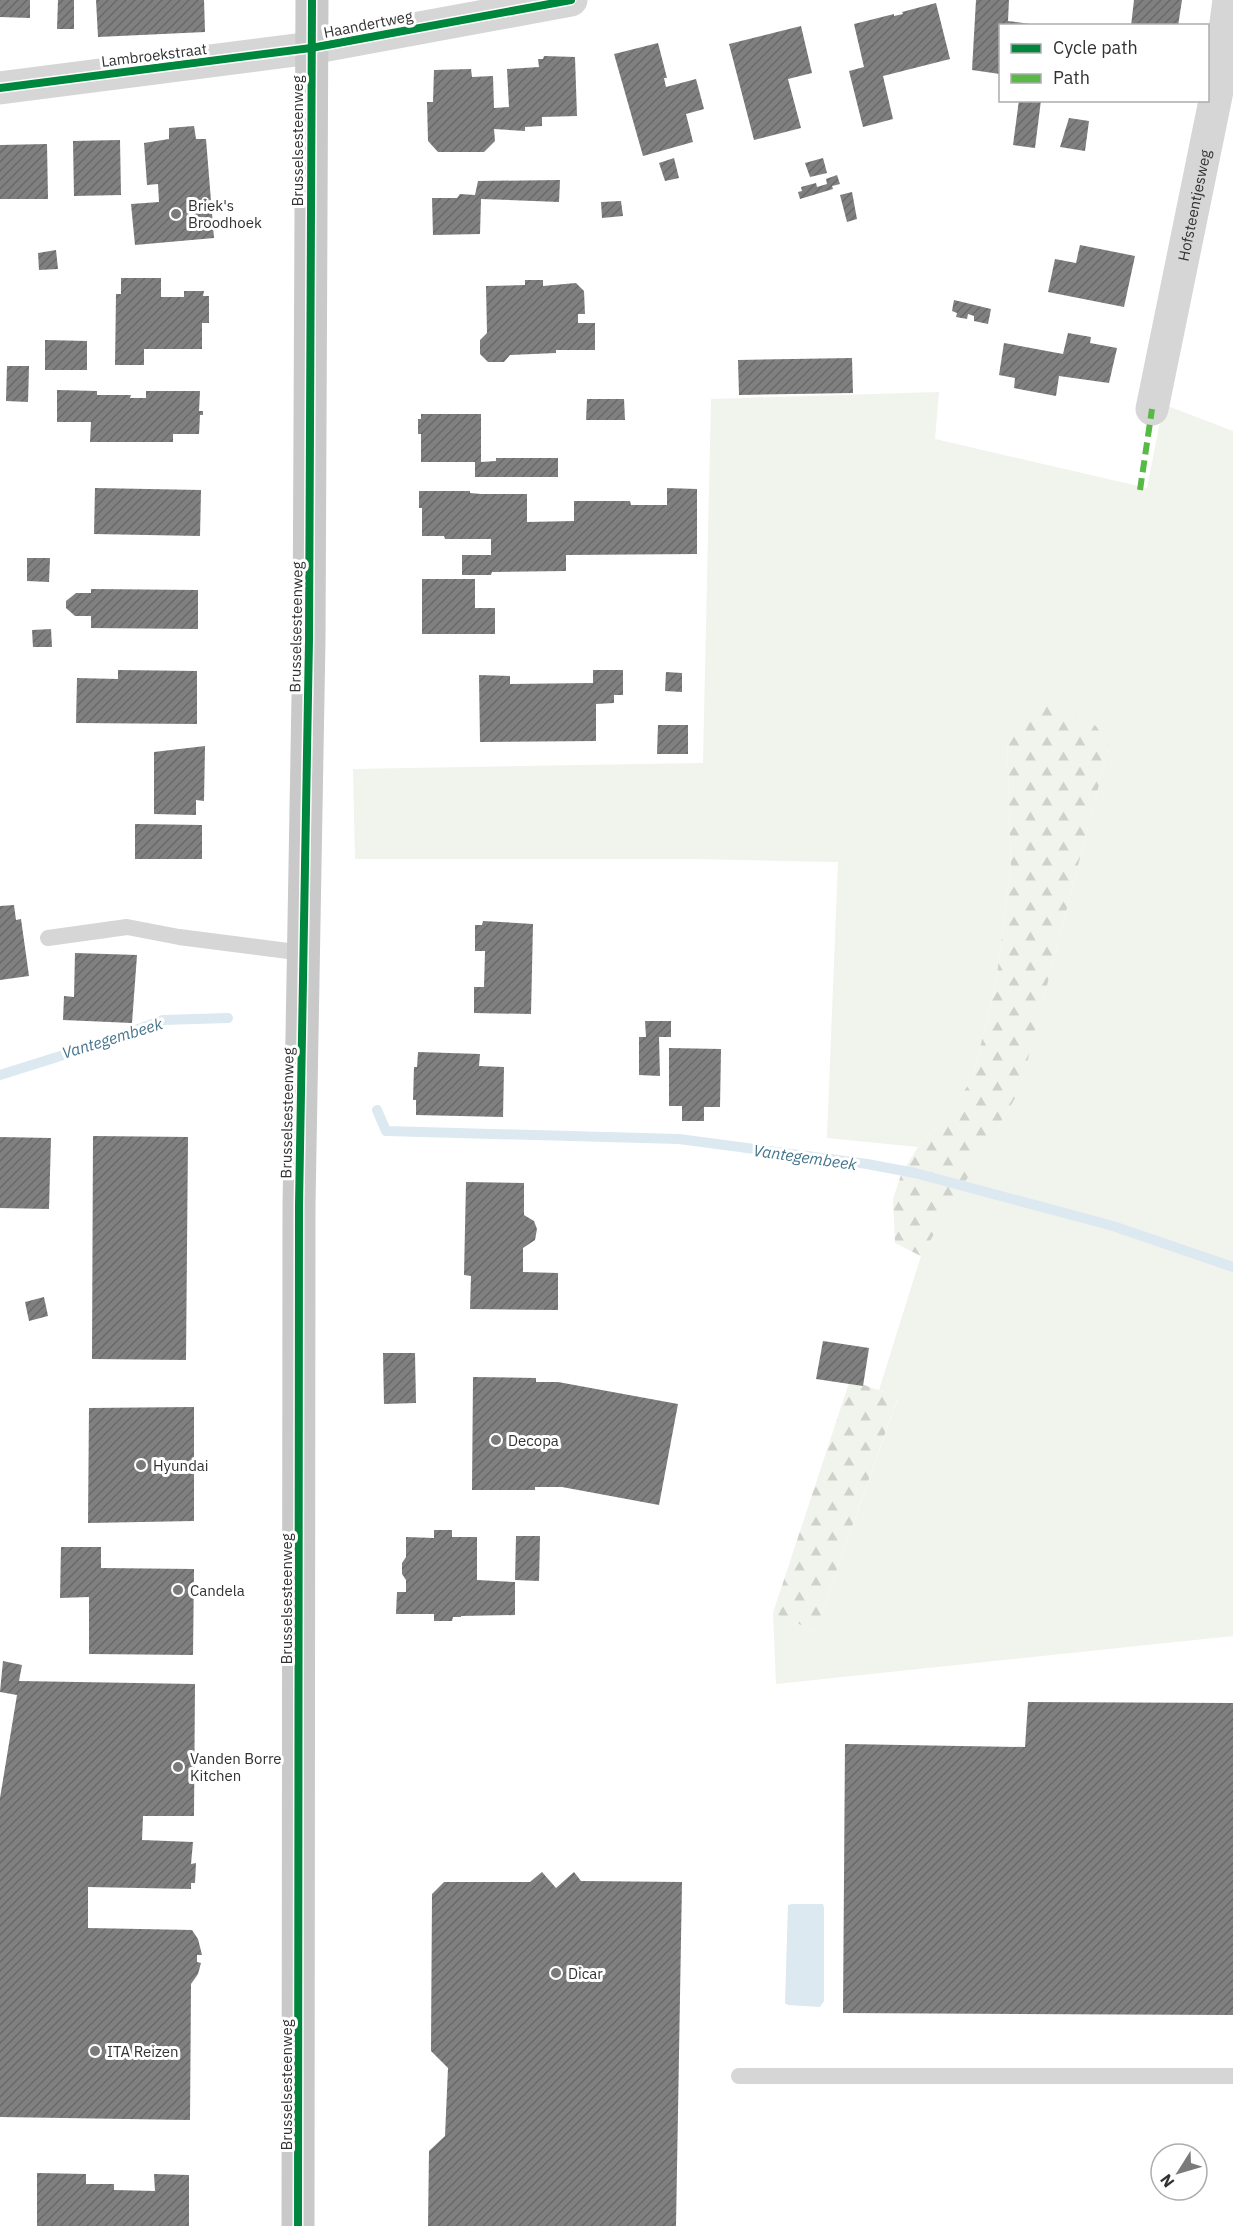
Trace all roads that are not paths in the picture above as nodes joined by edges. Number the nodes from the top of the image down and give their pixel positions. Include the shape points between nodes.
1 (312, 0) edge
2 (571, 0) edge
3 (1228, 0) edge
4 (311, 48) junction
5 (0, 88) edge
6 (1152, 409) dead end
7 (48, 938) dead end
8 (303, 953) junction
9 (739, 2076) dead end
10 (1233, 2076) edge
11 (298, 2226) edge

1 - 4 main road, Brusselsesteenweg
2 - 4 street, Haandertweg
3 - 6 street, Hofsteentjesweg via 1217,91
4 - 5 street, Lambroekstraat
4 - 8 main road, Brusselsesteenweg via 309,640
7 - 8 lane via 127,927
8 - 11 main road, Brusselsesteenweg via 299,1205
9 - 10 lane

